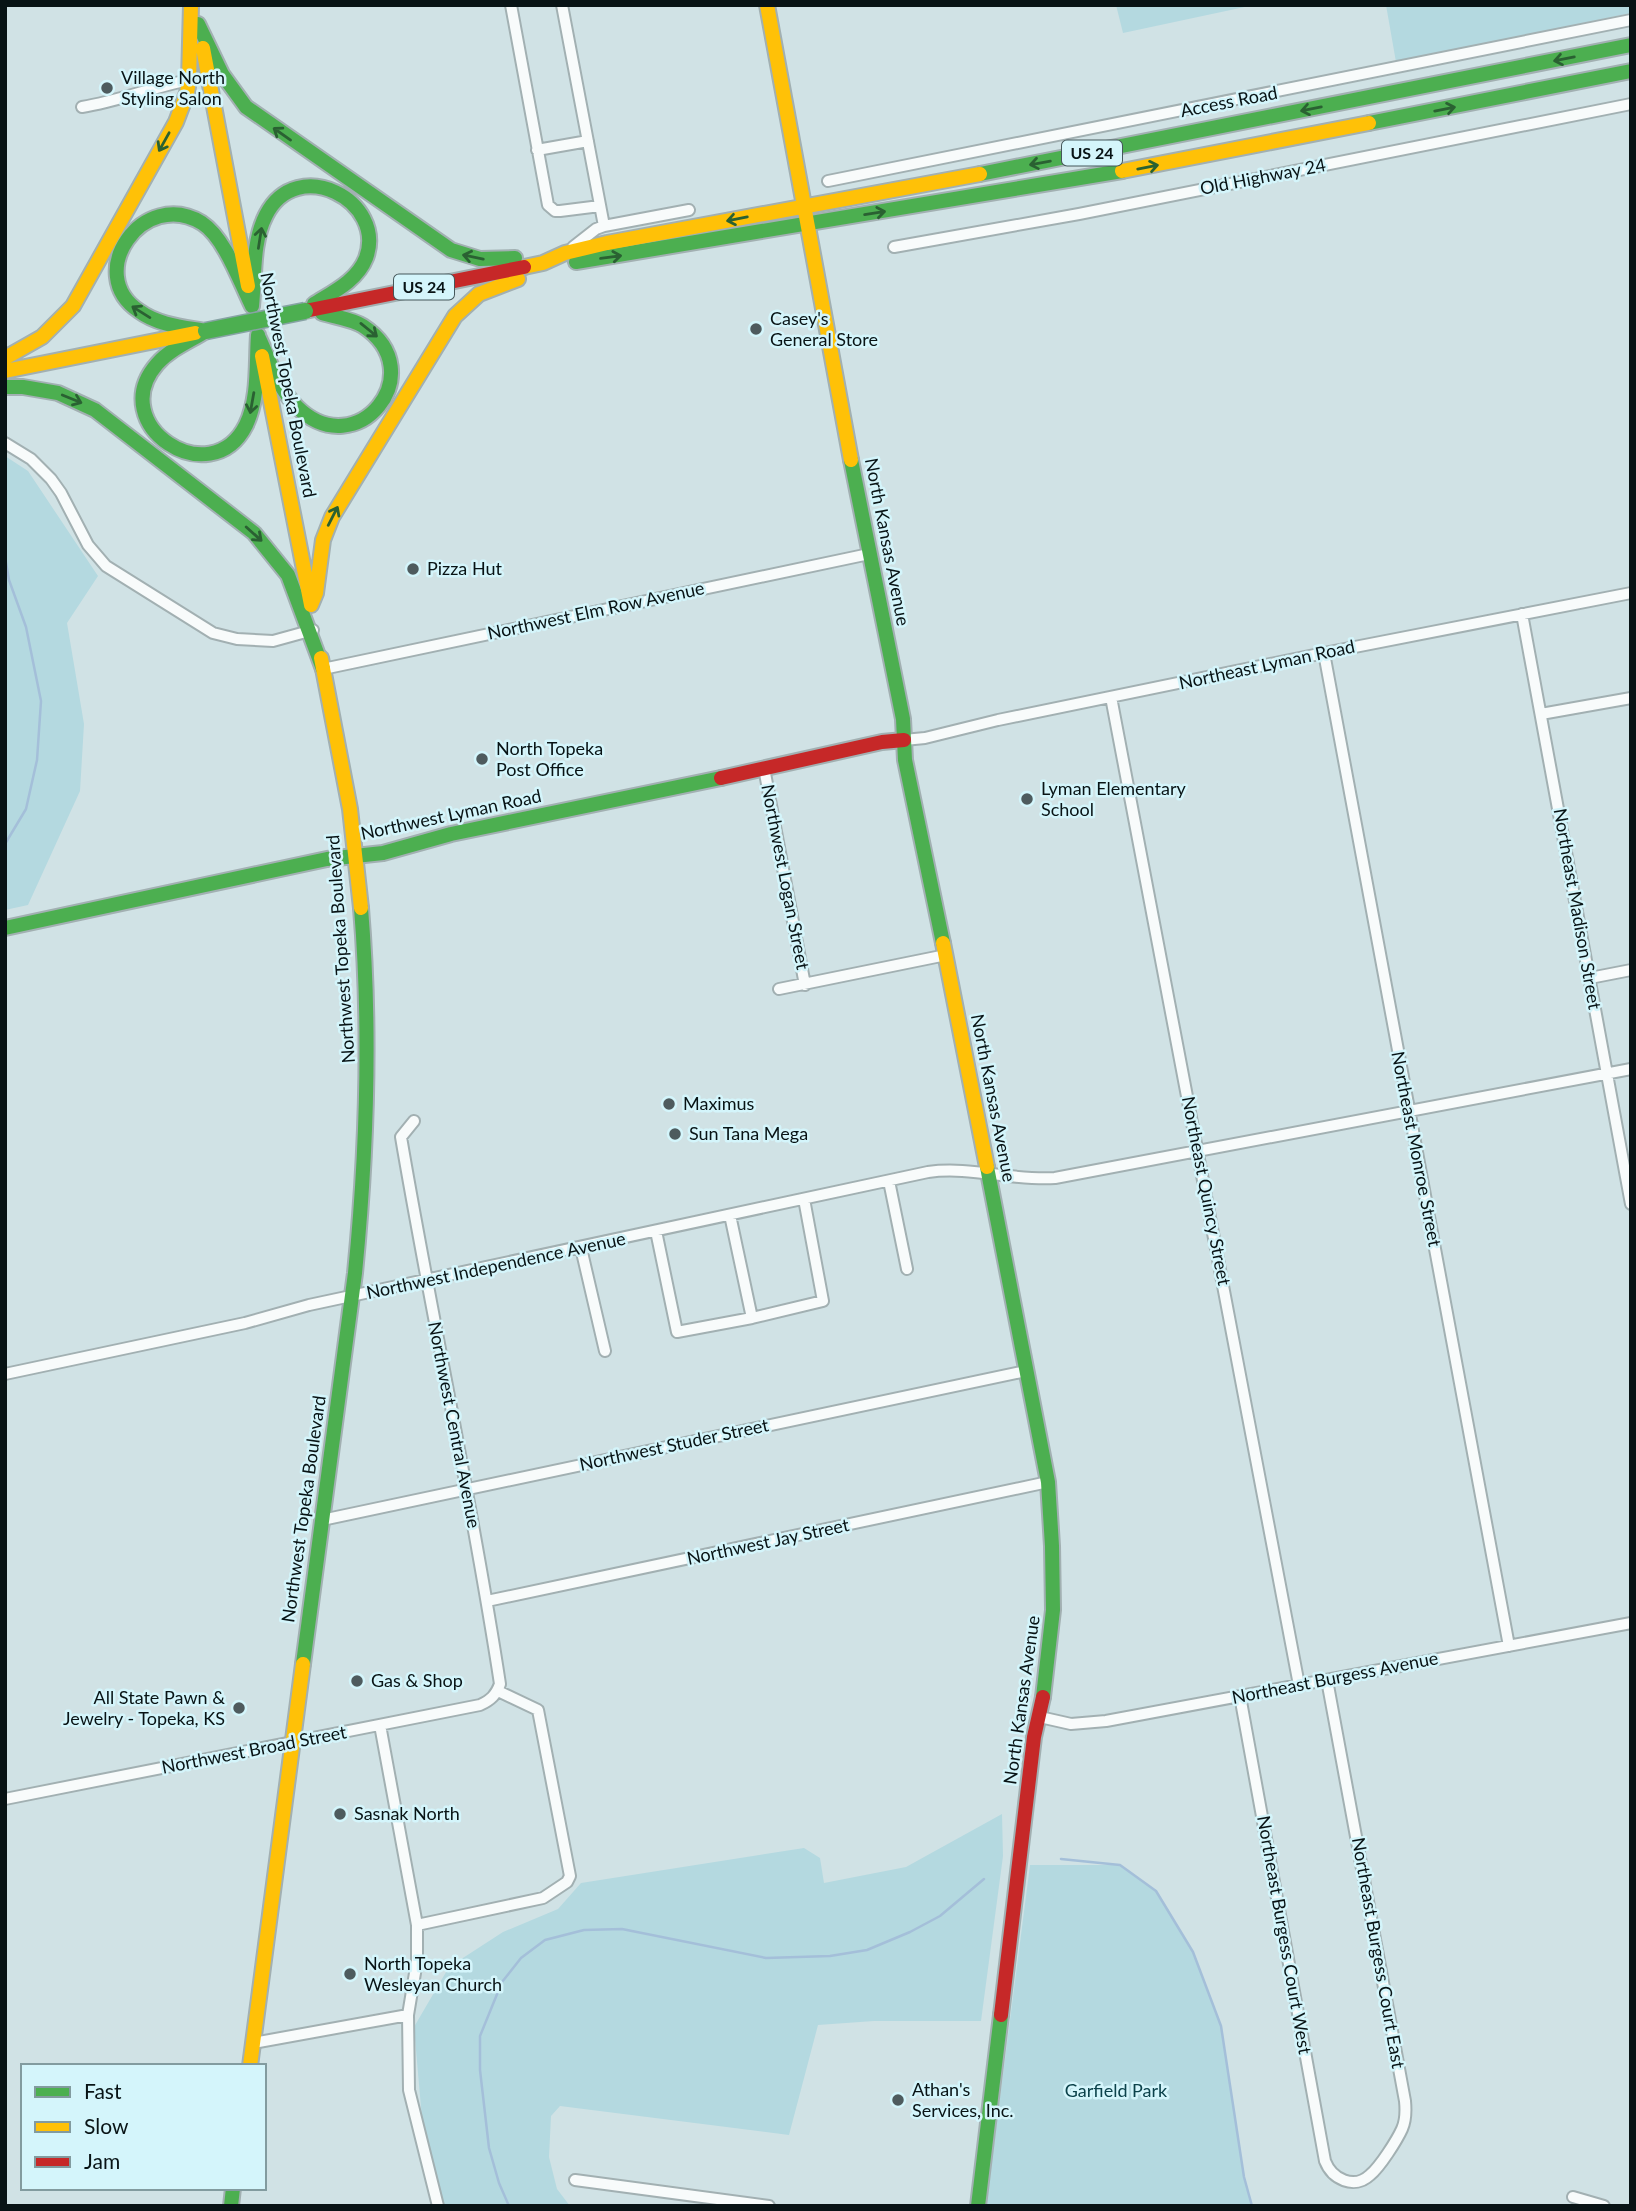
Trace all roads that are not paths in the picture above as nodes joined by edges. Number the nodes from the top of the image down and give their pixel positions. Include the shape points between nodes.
1 (192, 5) edge
2 (511, 5) edge
3 (562, 5) edge
4 (767, 5) edge
5 (1631, 20) edge
6 (198, 24) junction
7 (1631, 45) edge
8 (1631, 71) edge
9 (189, 80) junction
10 (1631, 104) edge
11 (82, 107) dead end
12 (588, 141) junction
13 (537, 150) junction
14 (828, 181) dead end
15 (600, 206) junction
16 (804, 206) junction
17 (689, 210) dead end
18 (808, 224) junction
19 (604, 226) junction
20 (894, 247) dead end
21 (563, 259) junction
22 (252, 306) junction
23 (305, 311) junction
24 (206, 331) junction
25 (258, 335) junction
26 (5, 358) edge
27 (5, 371) edge
28 (5, 387) edge
29 (5, 443) edge
30 (869, 554) junction
31 (1631, 593) edge
32 (311, 605) junction
33 (1522, 614) junction
34 (312, 630) junction
35 (1324, 653) junction
36 (323, 669) junction
37 (1111, 697) junction
38 (1631, 698) edge
39 (1541, 714) junction
40 (904, 740) junction
41 (764, 768) junction
42 (356, 856) junction
43 (5, 928) edge
44 (946, 955) junction
45 (1631, 970) edge
46 (1590, 978) junction
47 (806, 985) junction
48 (779, 989) dead end
49 (1631, 1069) edge
50 (1607, 1073) junction
51 (1408, 1111) junction
52 (414, 1121) dead end
53 (1198, 1150) junction
54 (988, 1174) junction
55 (889, 1181) junction
56 (804, 1199) junction
57 (1631, 1204) edge
58 (730, 1215) junction
59 (656, 1231) junction
60 (581, 1248) junction
61 (907, 1269) dead end
62 (426, 1282) junction
63 (352, 1297) junction
64 (752, 1318) junction
65 (605, 1351) dead end
66 (1026, 1371) junction
67 (5, 1374) edge
68 (1048, 1482) junction
69 (466, 1490) junction
70 (322, 1520) junction
71 (488, 1601) junction
72 (1631, 1623) edge
73 (1508, 1646) junction
74 (1327, 1680) junction
75 (1299, 1685) junction
76 (498, 1692) junction
77 (1240, 1696) junction
78 (1040, 1717) junction
79 (380, 1725) junction
80 (293, 1742) junction
81 (5, 1799) edge
82 (416, 1925) junction
83 (408, 2015) junction
84 (253, 2043) junction
85 (250, 2064) edge
86 (1332, 2172) joint
87 (575, 2180) dead end
88 (1573, 2197) dead end
89 (438, 2206) edge
90 (769, 2206) edge
91 (978, 2206) edge
92 (1605, 2206) edge

1 - 6 main road, Northwest Topeka Boulevard
1 - 9 main road
2 - 13 street
3 - 12 street
4 - 16 main road, North Kansas Avenue
5 - 14 street, Access Road
21 -> 6 main road via 480,259 434,241 246,109 226,84
6 - 22 main road, Northwest Topeka Boulevard
7 -> 16 main road, US 24
18 -> 8 main road, US 24 via 1141,168
9 - 11 street
9 -> 26 main road via 176,122 73,306 53,330
10 - 20 street, Old Highway 24
12 - 13 street
12 - 15 street
13 - 15 street via 551,208
15 - 19 street
16 - 18 main road, North Kansas Avenue
16 -> 21 main road, US 24
17 - 19 street
21 -> 18 main road, US 24
18 - 30 main road, North Kansas Avenue
19 - 21 street
21 - 23 main road, US 24
32 -> 21 main road via 332,517 455,316 490,288
22 -> 23 main road via 260,232 267,211 298,187 310,185 342,193 357,207 368,246 351,280
24 -> 22 main road via 151,318 126,299 118,279 123,243 150,218 173,214 202,223 218,239
22 - 25 main road, Northwest Topeka Boulevard
23 - 24 main road, US 24, bridge
23 -> 25 main road via 353,319 374,333 389,354 393,377 388,396 362,422 331,426 299,410
25 -> 24 main road via 252,407 240,435 219,450 196,454 161,442 147,418 144,397 155,366
24 - 27 main road, US 24
25 - 32 main road, Northwest Topeka Boulevard
28 -> 34 main road via 39,389 84,404 145,446 254,533 288,575
29 - 34 street via 51,479 88,545 113,572 222,636 273,640
30 - 36 street, Northwest Elm Row Avenue
30 - 40 main road, North Kansas Avenue
31 - 33 street, Northeast Lyman Road
32 - 34 main road, Northwest Topeka Boulevard
33 - 35 street, Northeast Lyman Road
33 - 39 street, Northeast Madison Street
34 - 36 main road, Northwest Topeka Boulevard
35 - 37 street, Northeast Lyman Road
35 - 51 street, Northeast Monroe Street
36 - 42 main road, Northwest Topeka Boulevard
37 - 40 street, Northeast Lyman Road
37 - 53 street, Northeast Quincy Street
38 - 39 street
39 - 46 street, Northeast Madison Street
40 - 41 main road, Northwest Lyman Road
40 - 44 main road, North Kansas Avenue
41 - 42 main road, Northwest Lyman Road
41 - 47 street, Northwest Logan Street
42 - 43 main road, Northwest Lyman Road
42 - 63 main road, Northwest Topeka Boulevard via 369,1074
44 - 47 street
44 - 54 main road, North Kansas Avenue
45 - 46 street
46 - 50 street, Northeast Madison Street
47 - 48 street
49 - 50 street, Northwest Independence Avenue
50 - 51 street, Northwest Independence Avenue
50 - 57 street, Northeast Madison Street
51 - 53 street, Northwest Independence Avenue
51 - 73 street, Northeast Monroe Street
52 - 62 street, Northwest Central Avenue via 401,1137
53 - 54 street, Northwest Independence Avenue via 1055,1178
53 - 75 street, Northeast Quincy Street
54 - 55 street, Northwest Independence Avenue via 941,1171
54 - 66 main road, North Kansas Avenue
55 - 56 street, Northwest Independence Avenue
55 - 61 street
56 - 58 street, Northwest Independence Avenue
56 - 64 street via 823,1301
58 - 59 street, Northwest Independence Avenue
58 - 64 street
59 - 60 street, Northwest Independence Avenue
59 - 64 street via 677,1332
60 - 62 street, Northwest Independence Avenue
60 - 65 street
62 - 63 street, Northwest Independence Avenue
62 - 69 street, Northwest Central Avenue
63 - 67 street, Northwest Independence Avenue
63 - 70 main road, Northwest Topeka Boulevard
66 - 68 main road, North Kansas Avenue
66 - 69 street, Northwest Studer Street
68 - 71 street, Northwest Jay Street
68 - 78 main road, North Kansas Avenue via 1053,1630
69 - 70 street, Northwest Studer Street
69 - 71 street, Northwest Central Avenue
70 - 80 main road, Northwest Topeka Boulevard
71 - 76 street, Northwest Central Avenue
72 - 73 street, Northeast Burgess Avenue
73 - 74 street, Northeast Burgess Avenue
74 - 75 street, Northeast Burgess Avenue
74 - 86 street, Northeast Burgess Court East via 1406,2113 1401,2131 1369,2177 1344,2181
75 - 77 street, Northeast Burgess Avenue
76 - 79 street, Northwest Broad Street via 480,1705
76 - 82 street via 538,1710 570,1876 543,1898
77 - 78 street, Northeast Burgess Avenue via 1098,1722 1071,1724
77 - 86 street, Northeast Burgess Court West via 1325,2161
78 - 91 main road, North Kansas Avenue via 1032,1751
79 - 80 street, Northwest Broad Street
79 - 82 street
80 - 81 street, Northwest Broad Street
80 - 84 main road, Northwest Topeka Boulevard
82 - 83 street via 418,1961
83 - 84 street
83 - 89 street via 410,2090
84 - 85 main road, Northwest Topeka Boulevard
87 - 90 street
88 - 92 street

